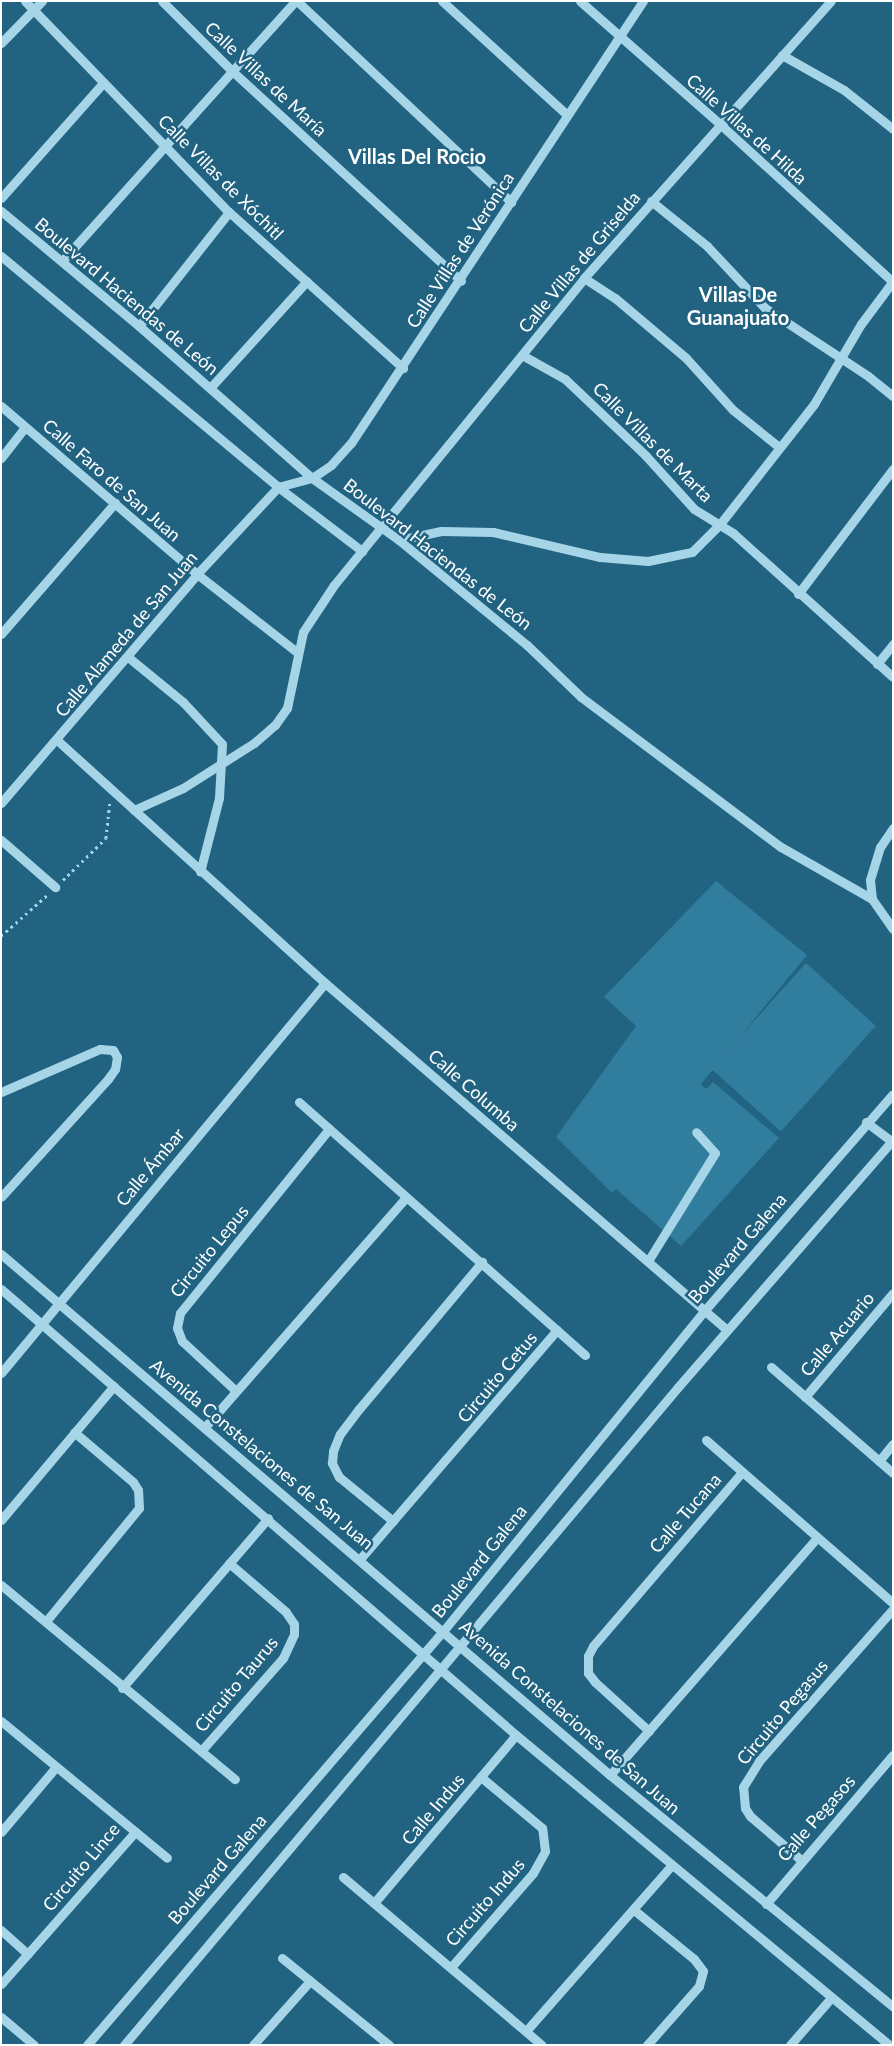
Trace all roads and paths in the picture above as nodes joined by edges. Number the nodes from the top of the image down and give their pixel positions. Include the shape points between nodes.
1 (25, 1) edge
2 (42, 1) edge
3 (162, 1) edge
4 (296, 1) edge
5 (442, 1) edge
6 (580, 1) edge
7 (643, 1) edge
8 (831, 1) edge
9 (33, 9) junction
10 (620, 37) junction
11 (1, 43) edge
12 (782, 55) junction
13 (231, 70) junction
14 (103, 83) junction
15 (566, 114) junction
16 (721, 124) junction
17 (893, 130) edge
18 (165, 145) junction
19 (1, 198) edge
20 (651, 201) junction
21 (511, 202) junction
22 (1, 211) edge
23 (229, 212) junction
24 (1, 256) edge
25 (62, 261) junction
26 (584, 278) junction
27 (307, 281) junction
28 (461, 281) junction
29 (893, 281) edge
30 (139, 326) junction
31 (522, 355) junction
32 (841, 357) junction
33 (403, 368) junction
34 (210, 388) junction
35 (893, 396) edge
36 (1, 406) edge
37 (26, 427) junction
38 (779, 447) junction
39 (1, 458) edge
40 (893, 469) edge
41 (312, 478) junction
42 (278, 487) junction
43 (115, 503) junction
44 (720, 524) junction
45 (380, 526) junction
46 (399, 540) junction
47 (362, 551) junction
48 (197, 574) junction
49 (798, 594) junction
50 (1, 634) edge
51 (893, 644) edge
52 (297, 652) junction
53 (128, 656) junction
54 (877, 664) junction
55 (893, 677) edge
56 (57, 740) junction
57 (224, 760) junction
58 (111, 789) junction
59 (1, 803) edge
60 (134, 810) junction
61 (893, 828) edge
62 (1, 840) edge
63 (200, 872) junction
64 (56, 887) junction
65 (872, 899) junction
66 (893, 929) edge
67 (1, 936) edge
68 (325, 983) junction
69 (1, 1092) edge
70 (893, 1094) edge
71 (299, 1102) dead end
72 (866, 1122) junction
73 (329, 1129) junction
74 (696, 1132) dead end
75 (892, 1141) edge
76 (1, 1197) edge
77 (406, 1197) junction
78 (1, 1254) edge
79 (482, 1262) junction
80 (648, 1262) junction
81 (1, 1289) edge
82 (893, 1293) edge
83 (58, 1303) junction
84 (705, 1310) junction
85 (41, 1323) junction
86 (558, 1330) junction
87 (727, 1330) junction
88 (585, 1355) dead end
89 (771, 1367) dead end
90 (1, 1373) edge
91 (114, 1386) junction
92 (236, 1391) junction
93 (805, 1396) junction
94 (205, 1427) junction
95 (74, 1432) junction
96 (706, 1440) dead end
97 (893, 1444) edge
98 (879, 1460) junction
99 (742, 1472) junction
100 (893, 1473) edge
101 (268, 1518) junction
102 (1, 1520) edge
103 (393, 1521) junction
104 (817, 1538) junction
105 (360, 1559) junction
106 (229, 1563) junction
107 (1, 1585) edge
108 (893, 1603) edge
109 (893, 1609) edge
110 (47, 1620) junction
111 (444, 1630) junction
112 (460, 1646) junction
113 (424, 1653) junction
114 (441, 1668) junction
115 (122, 1688) junction
116 (1, 1721) edge
117 (650, 1731) junction
118 (516, 1735) junction
119 (201, 1751) junction
120 (893, 1756) edge
121 (54, 1768) junction
122 (610, 1775) junction
123 (481, 1777) junction
124 (235, 1779) dead end
125 (1, 1832) edge
126 (135, 1832) junction
127 (167, 1858) dead end
128 (800, 1860) junction
129 (672, 1865) junction
130 (343, 1877) dead end
131 (374, 1903) junction
132 (766, 1904) junction
133 (634, 1910) junction
134 (1, 1930) edge
135 (28, 1954) junction
136 (282, 1958) dead end
137 (452, 1966) junction
138 (310, 1981) junction
139 (1, 1984) edge
140 (831, 1998) junction
141 (893, 2007) edge
142 (1, 2017) edge
143 (526, 2031) junction
144 (384, 2043) edge
145 (792, 2044) edge
146 (34, 2045) edge
147 (86, 2045) edge
148 (124, 2045) edge
149 (253, 2045) edge
150 (542, 2045) edge
151 (647, 2045) edge
152 (890, 2045) edge

1 - 9 street, Calle Villas de Xóchitl
2 - 9 street
3 - 13 street, Calle Villas de María
4 - 13 street
4 - 21 street
5 - 15 street
6 - 10 street, Calle Villas de Hilda
7 - 10 street, Calle Villas de Verónica
8 - 12 street, Calle Villas de Griselda
9 - 11 street
9 - 14 street, Calle Villas de Xóchitl
10 - 15 street, Calle Villas de Verónica
10 - 16 street, Calle Villas de Hilda
12 - 16 street, Calle Villas de Griselda
12 - 17 street via 844,90
13 - 18 street
13 - 28 street, Calle Villas de María
14 - 18 street, Calle Villas de Xóchitl
14 - 19 street
15 - 21 street, Calle Villas de Verónica
16 - 20 street, Calle Villas de Griselda
16 - 29 street, Calle Villas de Hilda
18 - 23 street, Calle Villas de Xóchitl
18 - 25 street
20 - 26 street, Calle Villas de Griselda
20 - 32 street via 706,246 765,308
21 - 28 street, Calle Villas de Verónica
22 - 25 street, Boulevard Haciendas de León
23 - 27 street, Calle Villas de Xóchitl
23 - 30 street
24 - 42 street
25 - 30 street, Boulevard Haciendas de León
26 - 31 street, Calle Villas de Griselda
26 - 38 street via 615,298 686,358 733,410
27 - 33 street, Calle Villas de Xóchitl
27 - 34 street
28 - 33 street, Calle Villas de Verónica
29 - 32 street
30 - 34 street, Boulevard Haciendas de León
31 - 44 street, Calle Villas de Marta via 565,379 646,456 694,509
31 - 45 street, Calle Villas de Griselda
32 - 35 street
32 - 38 street via 814,404
33 - 41 street, Calle Villas de Verónica via 351,443 331,465
34 - 41 street, Boulevard Haciendas de León
36 - 37 street, Calle Faro de San Juan
37 - 39 street
37 - 43 street, Calle Faro de San Juan
38 - 44 street
40 - 49 street
41 - 42 street, Calle Villas de Verónica
41 - 45 street, Boulevard Haciendas de León
42 - 47 street
42 - 48 street, Calle Alameda de San Juan
43 - 48 street, Calle Faro de San Juan
43 - 50 street
44 - 46 street via 692,552 648,560 582,554 493,532 441,531
44 - 49 street, Calle Villas de Marta
45 - 46 street, Boulevard Haciendas de León
45 - 47 street, Calle Villas de Griselda
46 - 65 street, Boulevard Haciendas de León via 527,645 581,697 781,848
47 - 52 street, Calle Villas de Griselda via 334,585 304,632
48 - 52 street, Calle Faro de San Juan
48 - 53 street, Calle Alameda de San Juan
49 - 54 street, Calle Villas de Marta
51 - 54 street
52 - 57 street, Calle Villas de Griselda via 287,708 254,743
53 - 56 street, Calle Alameda de San Juan
53 - 57 street via 217,735
54 - 55 street, Calle Villas de Marta
56 - 58 street, Calle Columba
56 - 59 street, Calle Alameda de San Juan
57 - 60 street, Calle Villas de Griselda via 183,788
57 - 63 street via 213,832
58 - 60 street, Calle Columba
58 - 64 path via 106,838
60 - 63 street, Calle Columba
61 - 65 street via 872,864
62 - 64 street
63 - 68 street, Calle Columba
64 - 67 path
65 - 66 street
68 - 80 street, Calle Columba
68 - 83 street, Calle Ámbar
69 - 76 street via 100,1049 116,1054 115,1069 108,1079
70 - 72 street, Boulevard Galena
71 - 73 street, Circuito Cetus
72 - 75 street
72 - 84 street, Boulevard Galena
73 - 77 street, Circuito Cetus
73 - 92 street, Circuito Lepus via 180,1313 178,1328 182,1341
74 - 80 street via 715,1153
75 - 87 street
77 - 79 street, Circuito Cetus
77 - 92 street
78 - 83 street, Avenida Constelaciones de San Juan
79 - 86 street, Circuito Cetus
79 - 103 street via 359,1409 340,1434 333,1450 332,1463 340,1478
80 - 84 street, Calle Columba
81 - 85 street
82 - 93 street, Calle Acuario
83 - 85 street, Calle Ámbar
83 - 94 street, Avenida Constelaciones de San Juan
84 - 87 street, Calle Columba
84 - 111 street, Boulevard Galena
85 - 90 street, Calle Ámbar
85 - 91 street
86 - 88 street
86 - 103 street, Circuito Cetus
87 - 112 street
89 - 93 street
91 - 95 street
91 - 101 street
92 - 94 street
93 - 98 street, Calle Acuario
94 - 105 street, Avenida Constelaciones de San Juan
95 - 102 street
95 - 110 street via 133,1482 138,1490 139,1508
96 - 99 street
97 - 98 street
98 - 100 street, Calle Acuario
99 - 104 street, Calle Tucana
99 - 117 street, Calle Tucana via 593,1646 588,1656 588,1673 595,1682
101 - 106 street
101 - 113 street
103 - 105 street, Circuito Cetus
104 - 108 street
104 - 117 street
105 - 111 street, Avenida Constelaciones de San Juan
106 - 115 street
106 - 119 street, Circuito Taurus via 286,1612 294,1624 294,1634 283,1658
107 - 110 street, Circuito Taurus
109 - 128 street, Circuito Pegasus via 759,1761 743,1787 745,1808 750,1816
110 - 115 street, Circuito Taurus
111 - 112 street, Avenida Constelaciones de San Juan
111 - 113 street, Boulevard Galena
112 - 114 street
112 - 122 street, Avenida Constelaciones de San Juan
113 - 114 street
113 - 147 street, Boulevard Galena
114 - 118 street
114 - 148 street
115 - 119 street, Circuito Taurus
116 - 121 street, Circuito Lince
117 - 122 street
118 - 123 street, Calle Indus
118 - 129 street
119 - 124 street
120 - 128 street, Calle Pegasos
121 - 125 street
121 - 126 street, Circuito Lince
122 - 132 street, Avenida Constelaciones de San Juan
123 - 131 street, Calle Indus
123 - 137 street, Circuito Indus via 542,1828 545,1851 533,1873
126 - 127 street
126 - 135 street, Circuito Lince
128 - 132 street, Calle Pegasos
129 - 133 street
129 - 140 street
130 - 131 street, Circuito Indus
131 - 137 street, Circuito Indus
132 - 141 street, Avenida Constelaciones de San Juan
133 - 143 street
133 - 151 street via 694,1958 703,1971 699,1986
134 - 135 street
135 - 139 street, Circuito Lince
136 - 138 street
137 - 143 street
138 - 144 street
138 - 149 street
140 - 145 street
140 - 152 street
142 - 146 street
143 - 150 street

